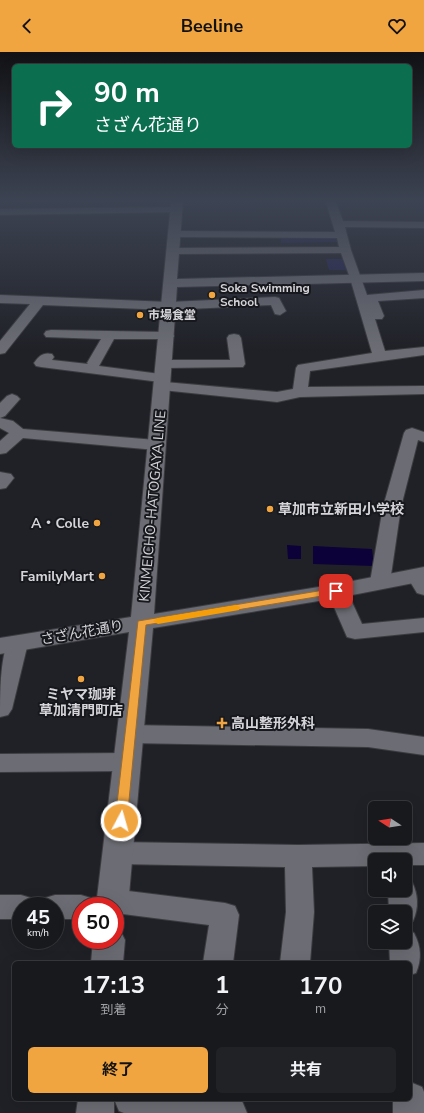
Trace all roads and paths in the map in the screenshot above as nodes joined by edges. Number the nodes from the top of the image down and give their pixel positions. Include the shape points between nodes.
1 (173, 251) edge
2 (346, 252) edge
3 (424, 277) edge
4 (356, 278) junction
5 (244, 281) junction
6 (171, 283) junction
7 (419, 298) edge
8 (0, 299) edge
9 (40, 300) junction
10 (248, 303) junction
11 (169, 306) junction
12 (280, 311) dead end
13 (0, 331) edge
14 (15, 332) junction
15 (382, 332) dead end
16 (50, 334) dead end
17 (108, 336) junction
18 (166, 336) junction
19 (234, 338) dead end
20 (0, 350) edge
21 (424, 351) edge
22 (380, 356) junction
23 (47, 357) dead end
24 (94, 363) dead end
25 (163, 376) junction
26 (424, 390) edge
27 (300, 392) junction
28 (12, 399) dead end
29 (0, 413) edge
30 (0, 423) edge
31 (19, 433) junction
32 (423, 434) edge
33 (156, 445) junction
34 (0, 449) edge
35 (0, 477) edge
36 (0, 484) edge
37 (421, 580) edge
38 (380, 582) junction
39 (336, 591) junction
40 (142, 623) junction
41 (424, 625) edge
42 (9, 645) edge
43 (0, 708) edge
44 (129, 734) junction
45 (424, 746) edge
46 (127, 762) junction
47 (0, 763) edge
48 (118, 853) junction
49 (298, 856) junction
50 (368, 856) edge
51 (113, 897) edge
52 (124, 904) edge
53 (0, 907) edge
54 (12, 907) edge
55 (108, 949) edge
56 (404, 949) edge
57 (107, 961) edge
58 (218, 961) edge
59 (295, 961) edge
60 (405, 961) edge
61 (96, 1101) edge
62 (145, 1101) edge
63 (410, 1101) edge
64 (94, 1113) edge
65 (230, 1113) edge
66 (410, 1113) edge

1 - 6 main road, KINMEICHO-HATOGAYA LINE
2 - 4 street
3 - 4 main road
4 - 5 main road
4 - 22 street
5 - 6 main road
5 - 10 street
6 - 11 main road, KINMEICHO-HATOGAYA LINE
7 - 15 street via 370,298
8 - 9 street
9 - 11 street
9 - 14 street
10 - 11 street
10 - 12 street via 275,301
11 - 18 main road, KINMEICHO-HATOGAYA LINE
13 - 14 street
14 - 20 street
16 - 17 street
17 - 18 street
17 - 24 street
18 - 25 main road, KINMEICHO-HATOGAYA LINE
19 - 25 street via 238,364
21 - 22 street
22 - 27 street via 303,368
23 - 25 street via 41,363
25 - 27 street via 277,397
25 - 33 main road, KINMEICHO-HATOGAYA LINE
26 - 27 street
28 - 29 street
30 - 31 street via 7,424
31 - 33 street
31 - 34 street
32 - 38 street via 412,433 392,508
33 - 40 main road, KINMEICHO-HATOGAYA LINE
35 - 36 street via 5,478
37 - 38 main road, さざん花通り
38 - 39 main road, さざん花通り
39 - 40 main road, さざん花通り
39 - 41 street via 355,632
40 - 42 main road, さざん花通り
40 - 44 main road, KINMEICHO-HATOGAYA LINE
42 - 43 street
44 - 45 street via 368,738
44 - 46 main road, KINMEICHO-HATOGAYA LINE
46 - 47 street
46 - 48 main road, KINMEICHO-HATOGAYA LINE
48 - 49 street
48 - 51 main road, KINMEICHO-HATOGAYA LINE
49 - 50 street
49 - 59 street via 300,912
52 - 58 street via 225,915
53 - 54 street
55 - 57 main road
56 - 60 street
61 - 64 main road
62 - 65 street
63 - 66 street

